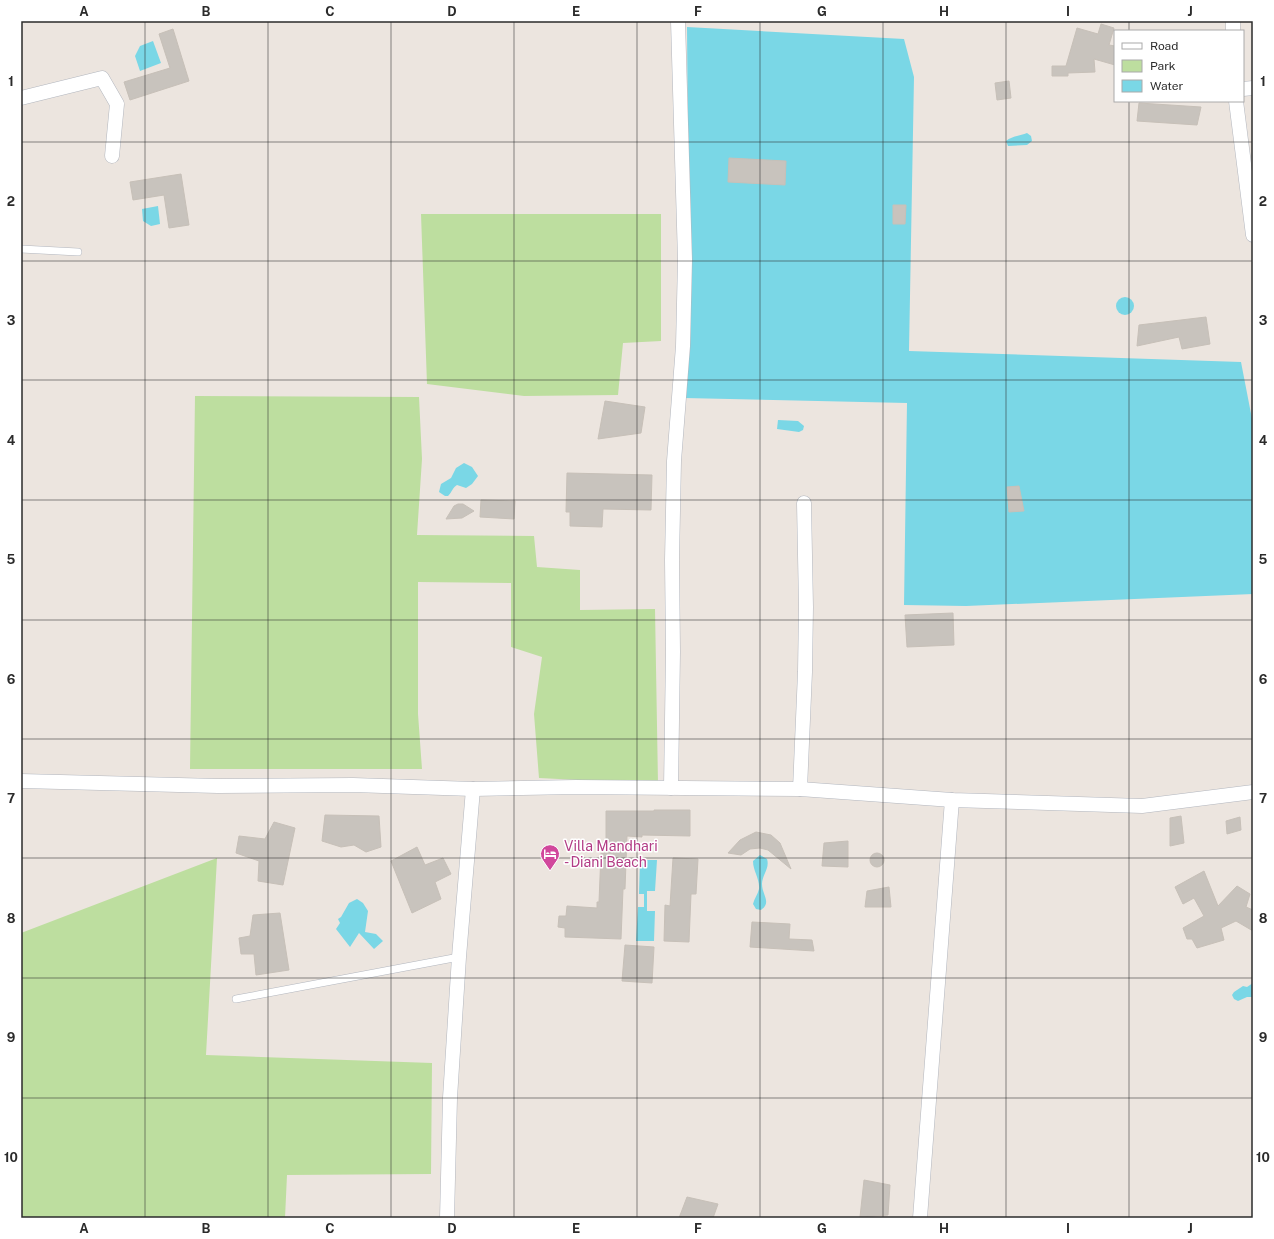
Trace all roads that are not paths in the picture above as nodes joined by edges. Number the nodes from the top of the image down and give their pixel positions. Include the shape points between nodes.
1 (678, 21) edge
2 (21, 98) edge
3 (1236, 102) edge
4 (112, 156) dead end
5 (1253, 235) edge
6 (21, 249) edge
7 (78, 252) dead end
8 (804, 504) dead end
9 (21, 781) edge
10 (671, 788) junction
11 (473, 789) junction
12 (800, 789) junction
13 (1253, 792) edge
14 (952, 800) junction
15 (459, 957) junction
16 (236, 999) dead end
17 (447, 1218) edge
18 (920, 1218) edge

1 - 10 street via 685,260 683,346 674,461
2 - 4 street via 102,78 117,104
3 - 5 street
6 - 7 lane
8 - 12 street via 806,607
9 - 11 street
10 - 11 street
10 - 12 street
11 - 15 street
12 - 14 street
13 - 14 street via 1142,806
14 - 18 street
15 - 16 lane
15 - 17 street via 450,1098

